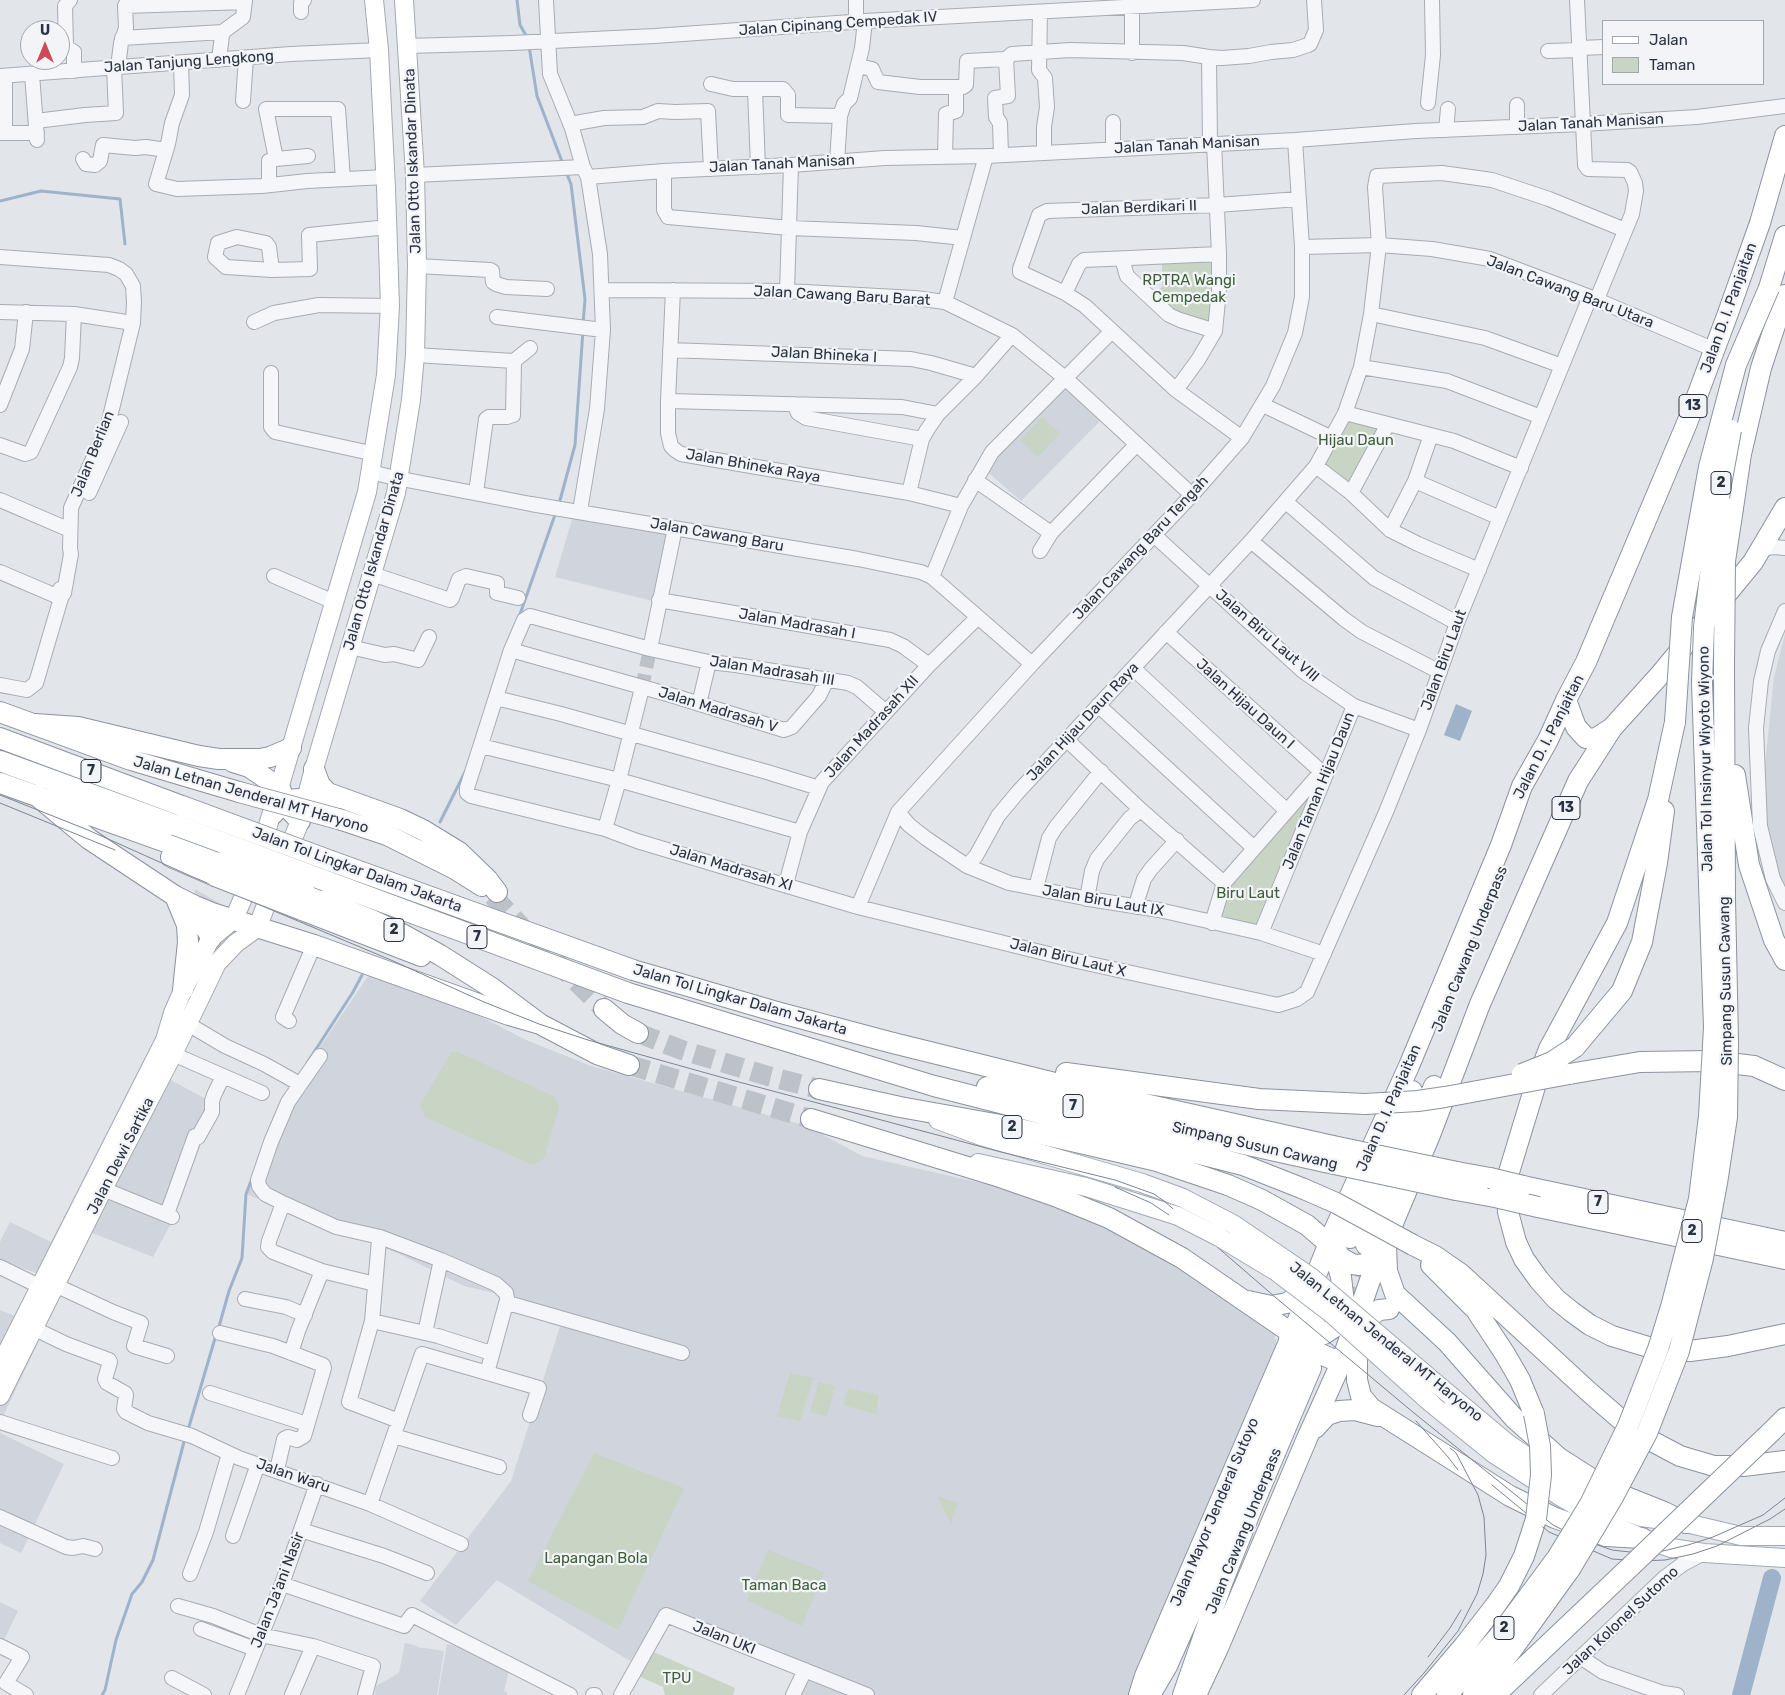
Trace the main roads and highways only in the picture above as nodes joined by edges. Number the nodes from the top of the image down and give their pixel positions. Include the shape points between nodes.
1 (374, 0) edge
2 (404, 0) edge
3 (1785, 136) edge
4 (1779, 176) edge
5 (1785, 228) edge
6 (1755, 236) junction
7 (1785, 236) edge
8 (1777, 291) edge
9 (1785, 508) edge
10 (1724, 670) junction
11 (1566, 700) junction
12 (0, 712) edge
13 (35, 724) junction
14 (1674, 725) junction
15 (1612, 728) junction
16 (0, 738) edge
17 (1548, 740) junction
18 (291, 748) junction
19 (219, 759) junction
20 (0, 761) edge
21 (314, 769) junction
22 (0, 783) edge
23 (36, 795) junction
24 (306, 798) junction
25 (338, 798) junction
26 (279, 801) junction
27 (300, 821) junction
28 (175, 896) junction
29 (195, 906) junction
30 (234, 919) junction
31 (257, 928) junction
32 (211, 938) junction
33 (1785, 960) edge
34 (183, 990) junction
35 (604, 1009) tunnel mouth
36 (540, 1024) junction
37 (1714, 1027) joint
38 (1469, 1032) junction
39 (638, 1033) tunnel mouth
40 (889, 1042) junction
41 (821, 1050) junction
42 (629, 1065) tunnel mouth
43 (1785, 1080) edge
44 (819, 1088) tunnel mouth
45 (1478, 1090) junction
46 (900, 1107) junction
47 (811, 1119) tunnel mouth
48 (912, 1150) junction
49 (1329, 1154) junction
50 (1493, 1188) junction
51 (1353, 1190) junction
52 (1299, 1221) junction
53 (1785, 1242) edge
54 (1360, 1245) junction
55 (1413, 1245) junction
56 (1785, 1259) edge
57 (47, 1285) junction
58 (1343, 1289) junction
59 (1242, 1298) junction
60 (1389, 1309) junction
61 (1414, 1312) junction
62 (1352, 1315) junction
63 (1432, 1327) junction
64 (1785, 1334) edge
65 (1291, 1335) junction
66 (2, 1356) edge
67 (1343, 1358) junction
68 (1278, 1366) junction
69 (0, 1396) edge
70 (1387, 1420) junction
71 (1778, 1425) edge
72 (1308, 1436) junction
73 (1785, 1461) edge
74 (1686, 1523) junction
75 (1785, 1536) edge
76 (1642, 1538) junction
77 (1785, 1558) edge
78 (1563, 1563) junction
79 (1139, 1695) edge
80 (1150, 1695) edge
81 (1183, 1695) edge
82 (1196, 1695) edge
83 (1422, 1695) edge
84 (1447, 1695) edge
85 (1473, 1695) edge
86 (1495, 1695) edge

1 - 18 main road, Jalan Otto Iskandar Dinata via 388,227 390,306 386,375 367,492
2 - 21 main road, Jalan Otto Iskandar Dinata via 417,266 411,400 399,478
3 - 4 highway, Jalan D. I. Panjaitan
4 - 6 highway, Jalan D. I. Panjaitan
5 - 6 highway
6 - 11 highway, Jalan D. I. Panjaitan / 13 via 1687,423 1586,662
7 - 8 highway, 2
8 - 10 highway, 2, bridge via 1741,454 1725,561
8 - 14 highway, bridge via 1736,365 1708,467 1682,617
8 - 37 highway, Jalan Tol Insinyur Wiyoto Wiyono / 2, bridge via 1748,356 1732,422 1720,488 1704,627 1702,683
9 - 15 highway, 13 via 1758,554 1659,676
10 - 33 highway via 1732,761 1749,865 1774,940
10 - 78 highway, Simpang Susun Cawang / 2, bridge via 1727,1117 1717,1183 1703,1258 1679,1351 1647,1433 1613,1497
11 - 15 highway via 1576,727 1586,738 1595,739
11 - 17 highway, Jalan D. I. Panjaitan / 13
12 - 13 highway, Jalan Letnan Jenderal MT Haryono
13 - 19 highway via 78,727
13 - 25 highway, Jalan Letnan Jenderal MT Haryono, bridge via 131,760 387,835 495,894 488,880 459,852 440,840 400,819
14 - 45 highway, bridge via 1657,863 1642,942 1622,991 1575,1047 1552,1062
14 - 64 highway via 1658,800 1617,923 1549,1049 1537,1080 1510,1166 1508,1212 1524,1259 1540,1280 1572,1312 1612,1336 1642,1346 1681,1351 1728,1346
15 - 38 highway, 13 via 1578,781
16 - 40 highway, Jalan Tol Lingkar Dalam Jakarta / 7, bridge via 331,862 633,970
17 - 51 highway, Jalan D. I. Panjaitan via 1522,786 1405,1074
17 - 54 highway, Jalan Cawang Underpass via 1535,788 1412,1092
18 - 19 highway via 270,757
18 - 26 main road, Jalan Otto Iskandar Dinata
19 - 26 highway via 250,767
20 - 41 highway, Jalan Tol Lingkar Dalam Jakarta / 7, bridge via 628,993
21 - 24 main road, Jalan Otto Iskandar Dinata
21 - 25 highway via 320,785
22 - 23 highway, 2
23 - 28 highway via 89,839
23 - 36 highway, 2, bridge via 304,902 372,920 476,978
24 - 25 highway
24 - 26 highway
24 - 27 main road, Jalan Otto Iskandar Dinata
26 - 27 highway
26 - 30 main road, Jalan Otto Iskandar Dinata
27 - 31 main road, Jalan Otto Iskandar Dinata
28 - 29 highway
28 - 34 highway via 187,925
29 - 30 highway
29 - 32 highway
30 - 31 highway
30 - 32 main road, Jalan Dewi Sartika
31 - 36 highway
31 - 57 main road, Jalan Dewi Sartika via 236,943 217,963 103,1189
32 - 34 main road, Jalan Dewi Sartika
34 - 57 main road, Jalan Dewi Sartika via 165,1040
35 - 39 highway
36 - 42 highway, 2 via 597,1054
37 - 78 highway, Simpang Susun Cawang / 2, bridge via 1709,1116 1699,1200 1671,1307 1628,1426
38 - 54 highway, Jalan Cawang Underpass via 1444,1068 1403,1161
38 - 61 highway via 1462,1080 1394,1260 1397,1283
40 - 45 highway, bridge via 1066,1073 1259,1099 1365,1104 1418,1101
40 - 49 highway, Simpang Susun Cawang / 7
41 - 49 highway, Simpang Susun Cawang / 7
41 - 55 highway, bridge via 999,1104 1234,1162 1336,1203
43 - 45 highway, bridge via 1754,1066 1712,1061 1640,1062
44 - 46 highway, Jalan Letnan Jenderal MT Haryono / 2
46 - 52 highway, Jalan Letnan Jenderal MT Haryono / 2 via 1006,1126 1157,1161 1228,1185
46 - 74 main road, Jalan Letnan Jenderal MT Haryono, bridge via 981,1136 1142,1183 1183,1198 1233,1224 1311,1277 1507,1443 1572,1487 1641,1517
47 - 48 highway, Jalan Letnan Jenderal MT Haryono
48 - 59 highway, Jalan Letnan Jenderal MT Haryono via 1055,1196 1109,1218 1182,1258
48 - 76 main road, Jalan Letnan Jenderal MT Haryono, bridge via 1086,1186 1178,1216 1219,1237 1277,1272 1332,1314 1431,1403 1494,1454 1552,1492
49 - 50 highway, Simpang Susun Cawang / 7, bridge
50 - 53 highway, Simpang Susun Cawang / 7, bridge via 1523,1186
50 - 56 highway, Simpang Susun Cawang / 7, bridge via 1538,1206
51 - 52 highway via 1340,1209 1328,1218 1314,1222
51 - 54 highway, Jalan D. I. Panjaitan
52 - 54 highway, Jalan Letnan Jenderal MT Haryono / 2 via 1314,1230
52 - 59 highway via 1310,1234 1316,1255 1303,1291 1292,1301 1276,1305
54 - 58 highway
54 - 58 highway via 1336,1260
54 - 61 highway via 1386,1262 1397,1297
54 - 62 highway, Jalan D. I. Panjaitan
54 - 65 highway, Jalan D. I. Panjaitan
55 - 73 highway via 1461,1274 1626,1424 1646,1438 1680,1456 1714,1466
55 - 83 highway, bridge via 1476,1310 1520,1380 1534,1414 1542,1475 1536,1518 1524,1556 1509,1586
57 - 66 main road, Jalan Dewi Sartika
57 - 69 main road, Jalan Dewi Sartika via 33,1328
58 - 62 highway
58 - 65 highway via 1310,1323
59 - 65 highway
59 - 68 highway via 1274,1333
60 - 62 highway via 1374,1307
60 - 63 highway via 1409,1313
60 - 70 highway via 1373,1313 1366,1322 1357,1360 1361,1396
61 - 63 highway
62 - 65 highway via 1319,1336
62 - 67 highway
63 - 74 highway via 1514,1418 1559,1458 1615,1494
65 - 67 highway
65 - 68 highway, Jalan Mayor Jenderal Sutoyo
67 - 72 highway
68 - 79 highway, Jalan Mayor Jenderal Sutoyo
70 - 72 highway via 1364,1411 1339,1411 1323,1418
70 - 76 highway via 1510,1496 1555,1518 1606,1536
71 - 86 highway, bridge
72 - 82 highway
74 - 75 main road, Jalan Letnan Jenderal MT Haryono via 1741,1536
76 - 77 main road, Jalan Letnan Jenderal MT Haryono via 1671,1548 1704,1553
78 - 84 highway, Simpang Susun Cawang / 2
78 - 85 highway, Simpang Susun Cawang / 2 via 1511,1651
80 - 81 highway, Jalan Cawang Underpass via 1167,1666 1304,1365

